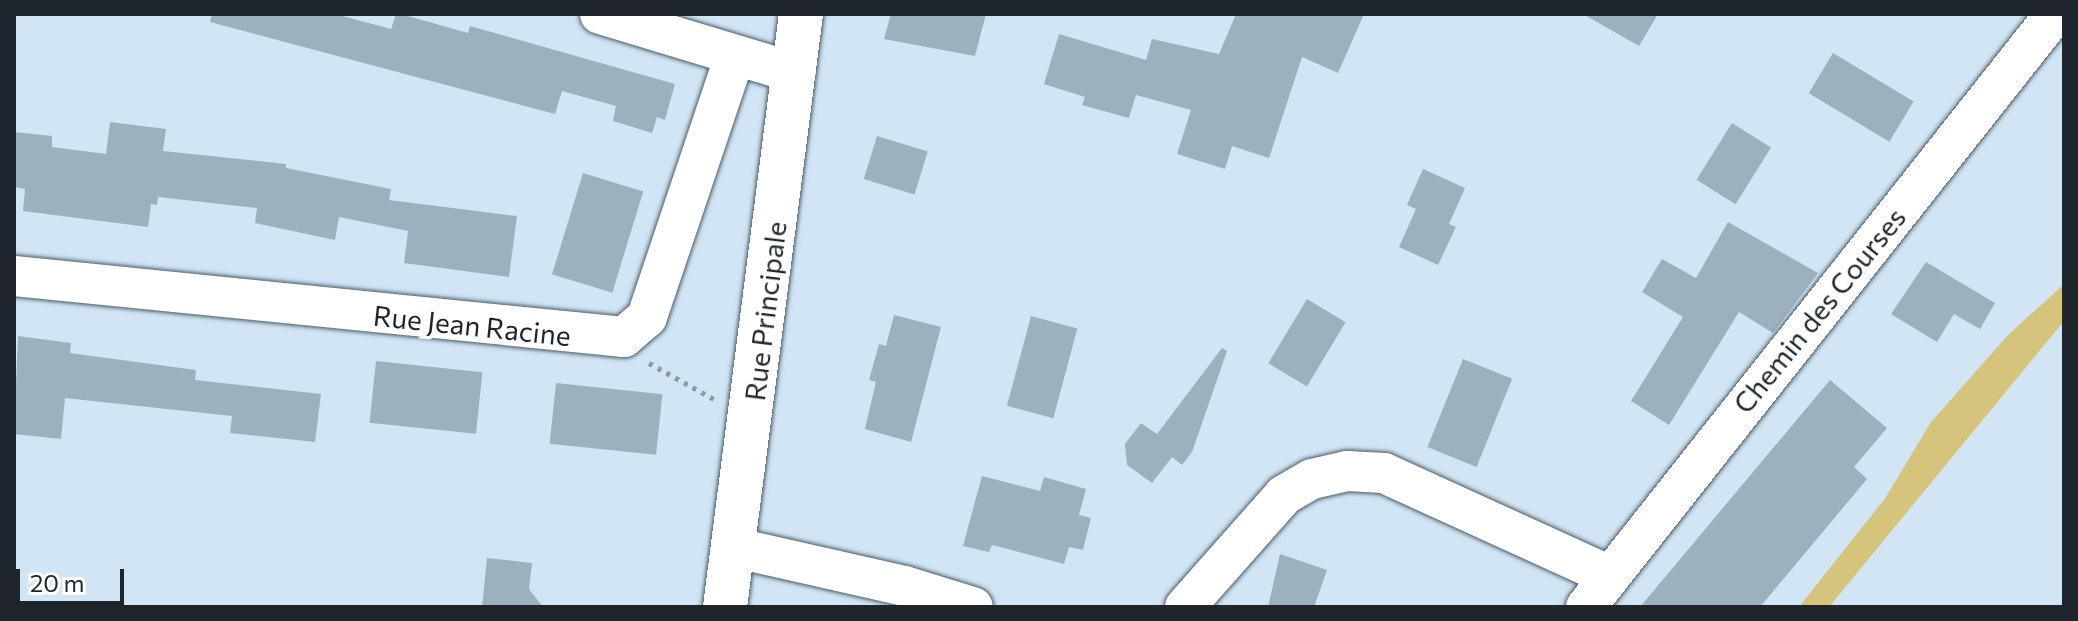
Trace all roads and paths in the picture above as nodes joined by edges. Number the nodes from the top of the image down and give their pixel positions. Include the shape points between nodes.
1 (600, 14) edge
2 (801, 14) edge
3 (2055, 14) edge
4 (735, 55) junction
5 (795, 73) junction
6 (14, 276) edge
7 (624, 337) junction
8 (752, 413) junction
9 (732, 547) junction
10 (1608, 575) junction
11 (725, 607) edge
12 (973, 607) edge
13 (1185, 607) edge
14 (1586, 607) edge

1 - 4 street
2 - 5 street, Rue Principale
3 - 10 street, Chemin des Courses
4 - 5 street
4 - 7 street via 647,317
5 - 8 street, Rue Principale
6 - 7 street, Rue Jean Racine
7 - 8 path via 651,365 727,407
8 - 9 street, Rue Principale
9 - 11 street, Rue Principale
9 - 12 street
10 - 13 street via 1384,473 1347,471 1312,479 1284,495
10 - 14 street, Chemin des Courses

